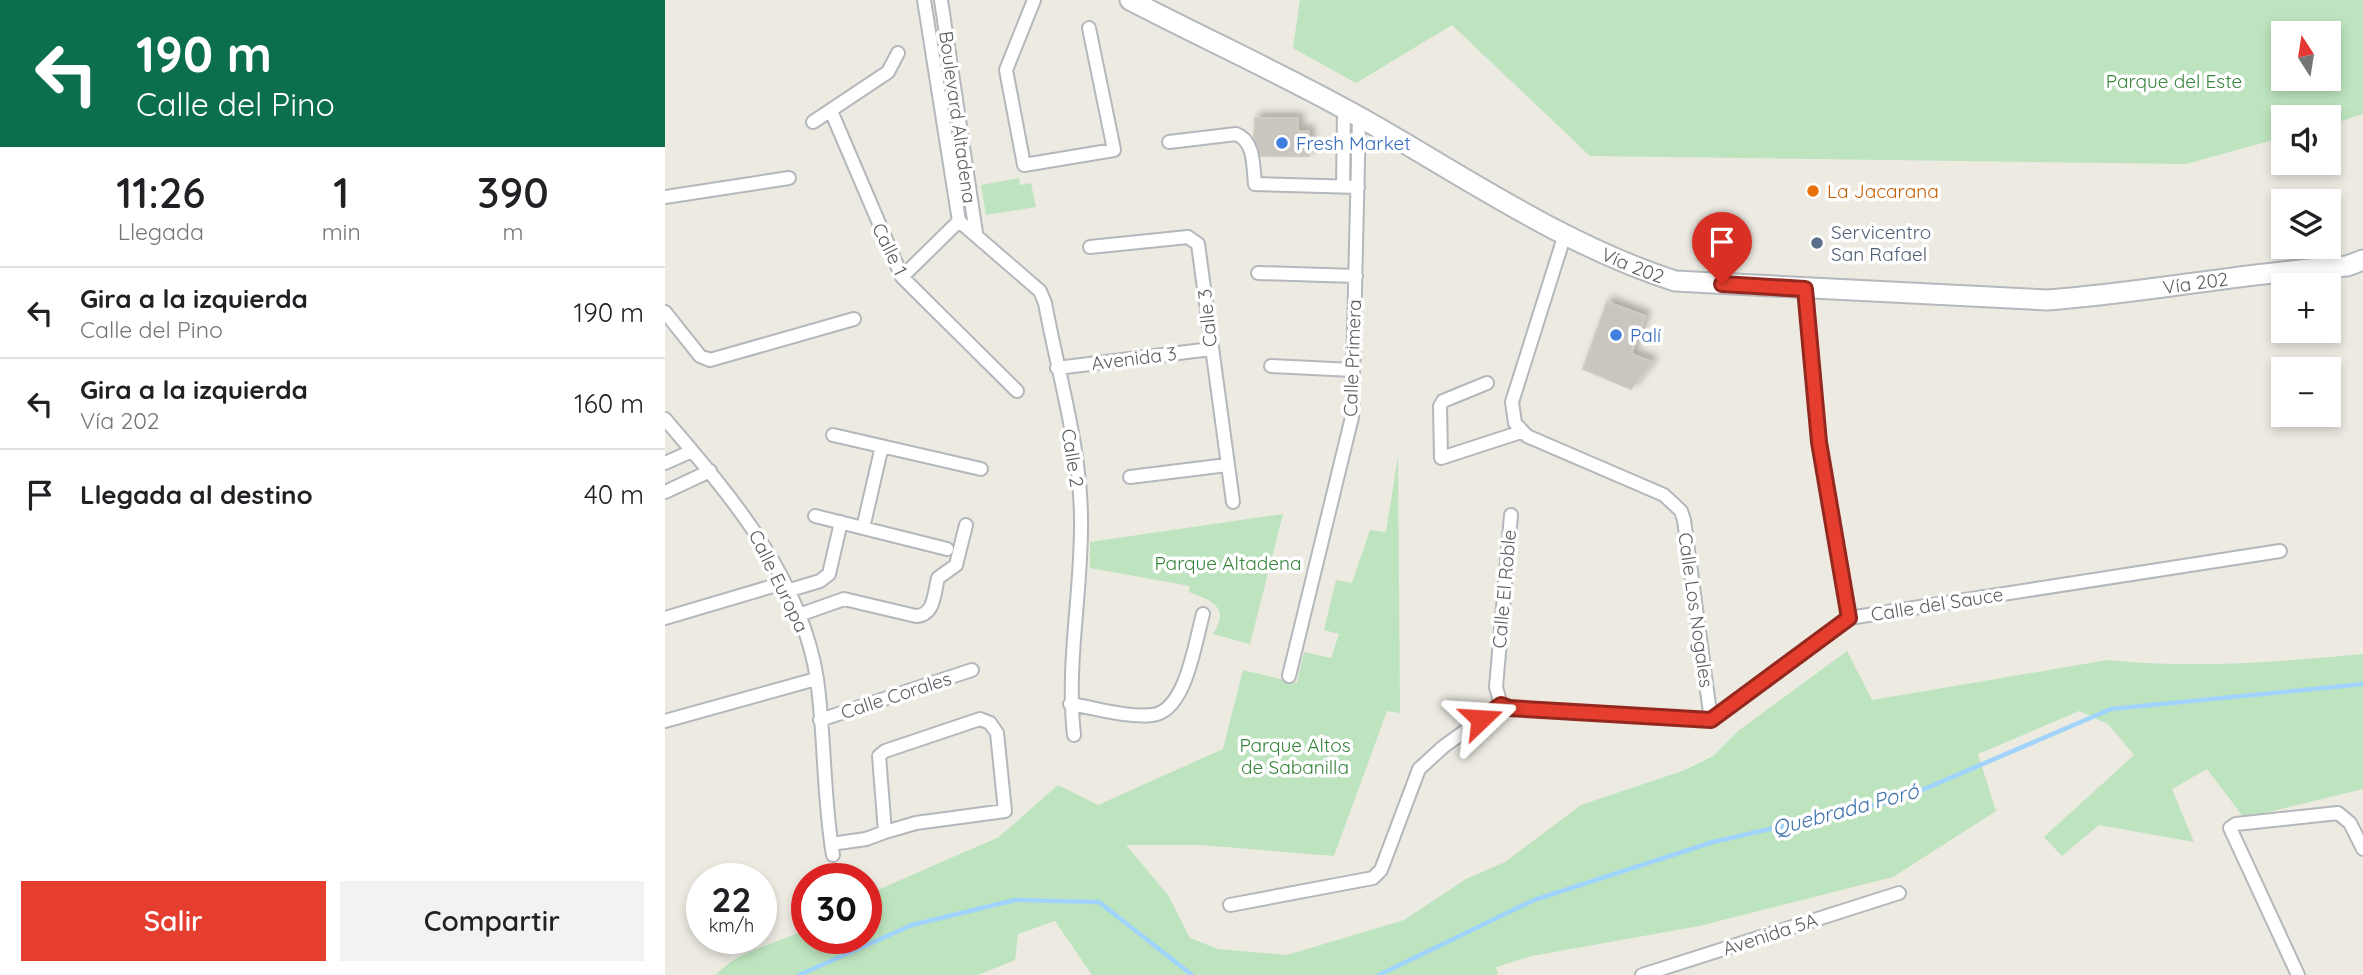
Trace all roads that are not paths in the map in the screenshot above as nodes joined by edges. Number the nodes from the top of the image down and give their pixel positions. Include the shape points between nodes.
1 (924, 0) edge
2 (941, 0) edge
3 (1034, 0) edge
4 (1130, 0) edge
5 (1089, 28) dead end
6 (898, 53) dead end
7 (956, 102) junction
8 (940, 104) junction
9 (831, 111) junction
10 (1351, 113) junction
11 (813, 122) dead end
12 (1169, 142) dead end
13 (789, 178) dead end
14 (1343, 187) junction
15 (1358, 187) junction
16 (665, 197) edge
17 (959, 221) junction
18 (976, 233) junction
19 (1565, 234) junction
20 (1090, 247) dead end
21 (2363, 260) edge
22 (1258, 273) dead end
23 (902, 276) junction
24 (1356, 276) junction
25 (1805, 289) junction
26 (665, 312) edge
27 (854, 319) dead end
28 (1210, 349) junction
29 (1271, 366) dead end
30 (1058, 368) junction
31 (1353, 370) junction
32 (1487, 383) dead end
33 (1017, 391) dead end
34 (665, 419) edge
35 (1521, 432) junction
36 (833, 435) dead end
37 (882, 446) junction
38 (692, 451) junction
39 (665, 463) edge
40 (1227, 465) junction
41 (981, 469) dead end
42 (710, 471) junction
43 (1130, 477) dead end
44 (665, 492) edge
45 (1233, 502) dead end
46 (1511, 514) dead end
47 (815, 516) dead end
48 (841, 523) junction
49 (966, 526) dead end
50 (863, 528) junction
51 (947, 549) dead end
52 (2280, 551) dead end
53 (785, 587) junction
54 (1203, 614) dead end
55 (799, 615) junction
56 (665, 618) edge
57 (1849, 618) junction
58 (972, 670) dead end
59 (1289, 676) dead end
60 (817, 678) junction
61 (1070, 704) junction
62 (1501, 705) junction
63 (820, 720) junction
64 (1711, 720) junction
65 (665, 721) edge
66 (1074, 735) dead end
67 (885, 832) junction
68 (2363, 849) edge
69 (1899, 893) dead end
70 (1230, 905) dead end
71 (1642, 975) edge
72 (2298, 975) edge

1 - 8 street, Boulevard Altadena
2 - 7 street, Boulevard Altadena
3 - 5 street via 1006,70 1024,165 1114,150
4 - 10 main road, Vía 202
6 - 9 street via 888,72
7 - 8 street
7 - 18 street, Boulevard Altadena
8 - 17 street, Boulevard Altadena
9 - 11 street
9 - 23 street, Calle 1
10 - 14 street
10 - 15 street, Calle Primera
10 - 19 main road, Vía 202
12 - 14 street via 1236,134 1251,149 1255,184
13 - 16 street
14 - 15 street
15 - 24 street, Calle Primera
17 - 18 street, Calle 2
17 - 23 street
18 - 30 street, Calle 2 via 1039,291
19 - 25 main road, Vía 202 via 1632,267 1675,281
19 - 35 street via 1512,402
20 - 28 street, Calle 3 via 1194,239 1200,251
21 - 25 main road, Vía 202 via 2347,266 2047,300
22 - 24 street
23 - 33 street, Calle 1
24 - 31 street, Calle Primera
25 - 57 street via 1819,442
26 - 27 street via 700,356 710,360
28 - 30 street, Avenida 3
28 - 40 street, Calle 3
29 - 31 street
30 - 61 street, Calle 2 via 1077,468 1081,520
31 - 59 street, Calle Primera via 1352,417
32 - 35 street via 1443,401 1441,458
34 - 38 street, Calle Europa
35 - 64 street, Calle Los Nogales via 1664,495 1681,511
36 - 37 street
37 - 41 street
37 - 50 street
38 - 39 street
38 - 42 street, Calle Europa
40 - 43 street
40 - 45 street, Calle 3
42 - 44 street
42 - 53 street, Calle Europa via 754,529
46 - 62 street, Calle El Roble via 1496,687
47 - 48 street
48 - 50 street
48 - 53 street via 829,574 820,581
49 - 55 street via 956,565 938,578 926,614 916,616 844,599
50 - 51 street
52 - 57 street, Calle del Sauce
53 - 55 street, Calle Europa
53 - 56 street
54 - 61 street via 1180,695 1171,708 1149,716
55 - 60 street, Calle Europa
57 - 64 street, Calle del Sauce
58 - 63 street, Calle Corales
60 - 63 street, Calle Europa
60 - 65 street
61 - 66 street, Calle 2
62 - 64 street
62 - 70 street via 1419,769 1381,870 1373,878
63 - 67 street, Calle Europa via 832,849
67 - 67 street via 916,823 1005,811 997,733 991,723 972,720 881,754 878,764
68 - 72 street via 2350,823 2338,813 2230,828
69 - 71 street, Avenida 5A

